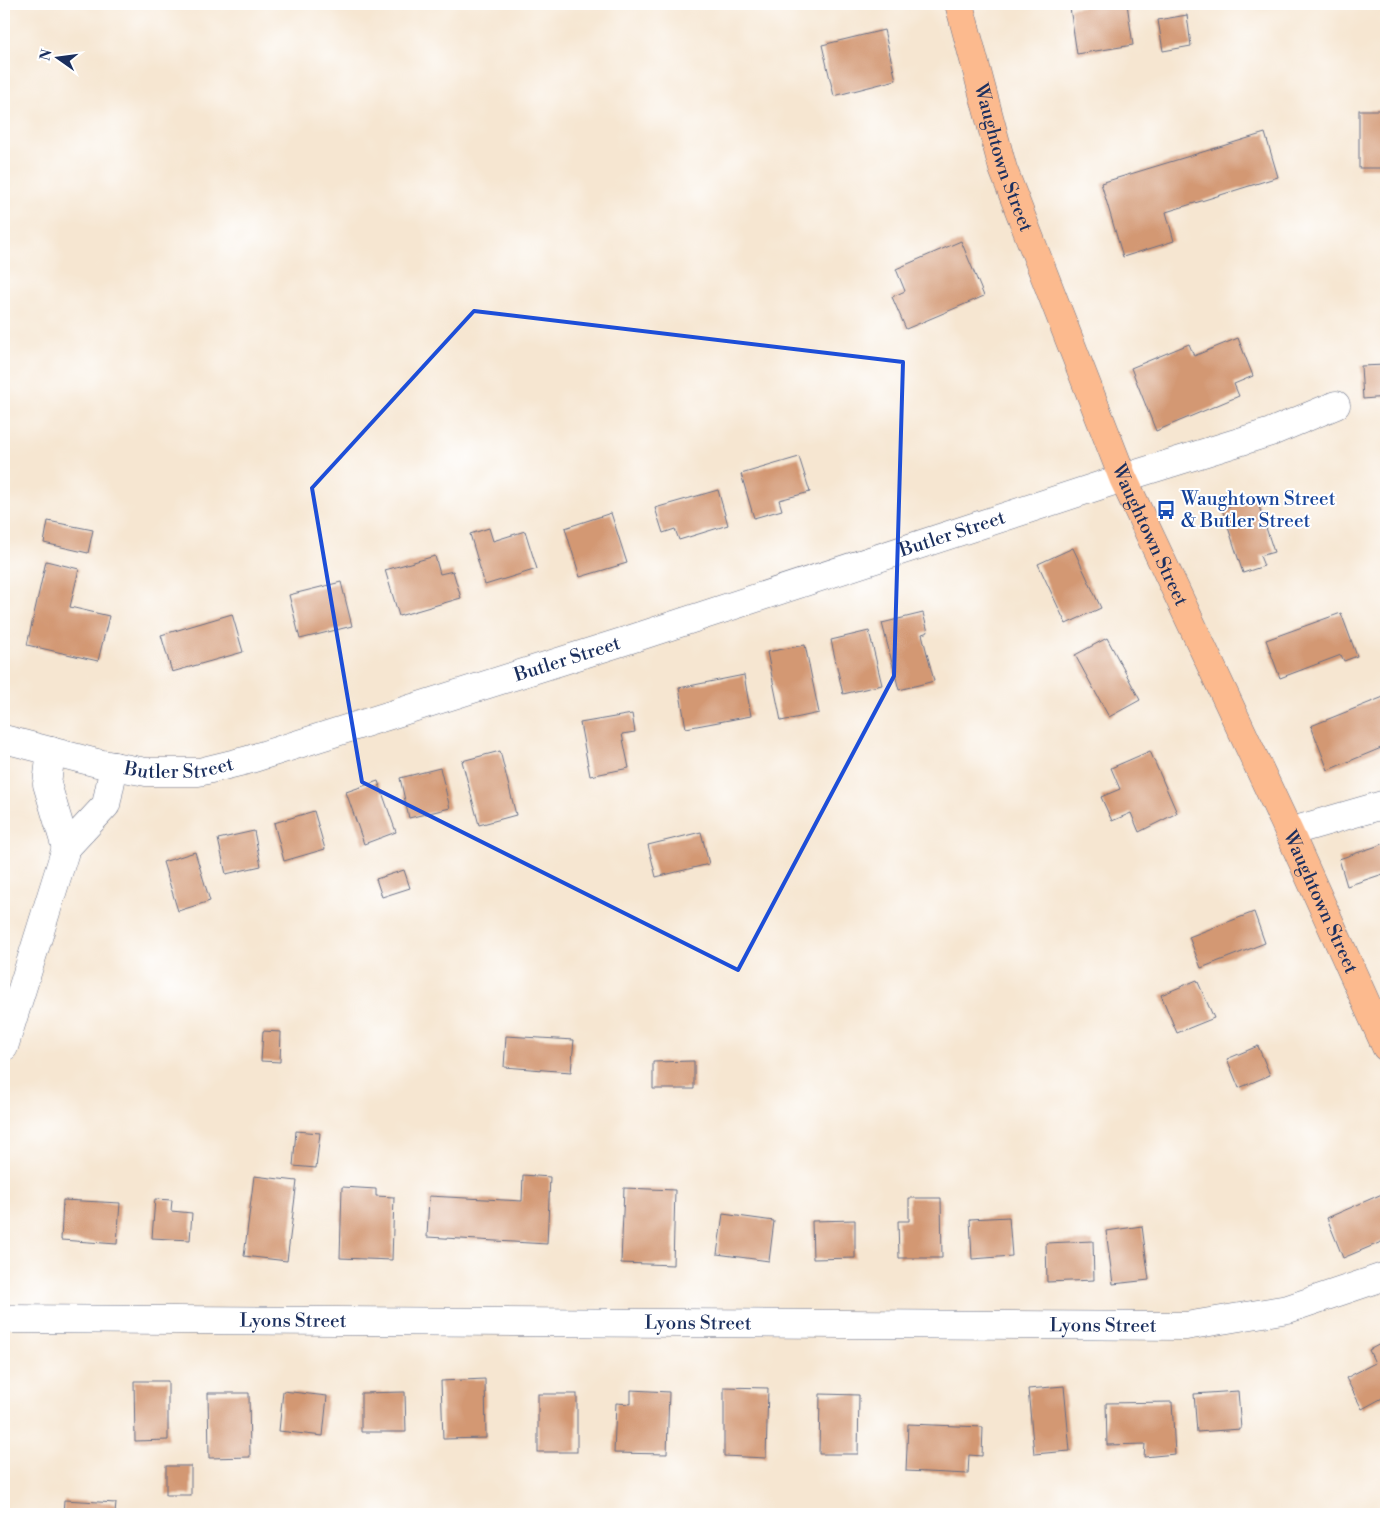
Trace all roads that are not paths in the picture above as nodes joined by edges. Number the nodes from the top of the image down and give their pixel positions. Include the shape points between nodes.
1 (959, 4) edge
2 (1336, 405) dead end
3 (1123, 478) junction
4 (4, 739) edge
5 (51, 751) junction
6 (114, 766) junction
7 (1386, 804) edge
8 (1289, 832) junction
9 (66, 848) junction
10 (4, 1047) edge
11 (1386, 1047) edge
12 (1386, 1276) edge
13 (4, 1319) edge

1 - 3 main road, Waughtown Street via 1003,169
2 - 3 street, Butler Street via 1271,432
3 - 6 street, Butler Street via 248,760 199,772 146,772
3 - 8 main road, Waughtown Street
4 - 5 street, Butler Street
5 - 6 street, Butler Street
5 - 9 street via 47,784
6 - 9 street via 106,806
7 - 8 street
8 - 11 main road, Waughtown Street
9 - 10 street
12 - 13 street, Lyons Street via 1288,1309 1186,1326

